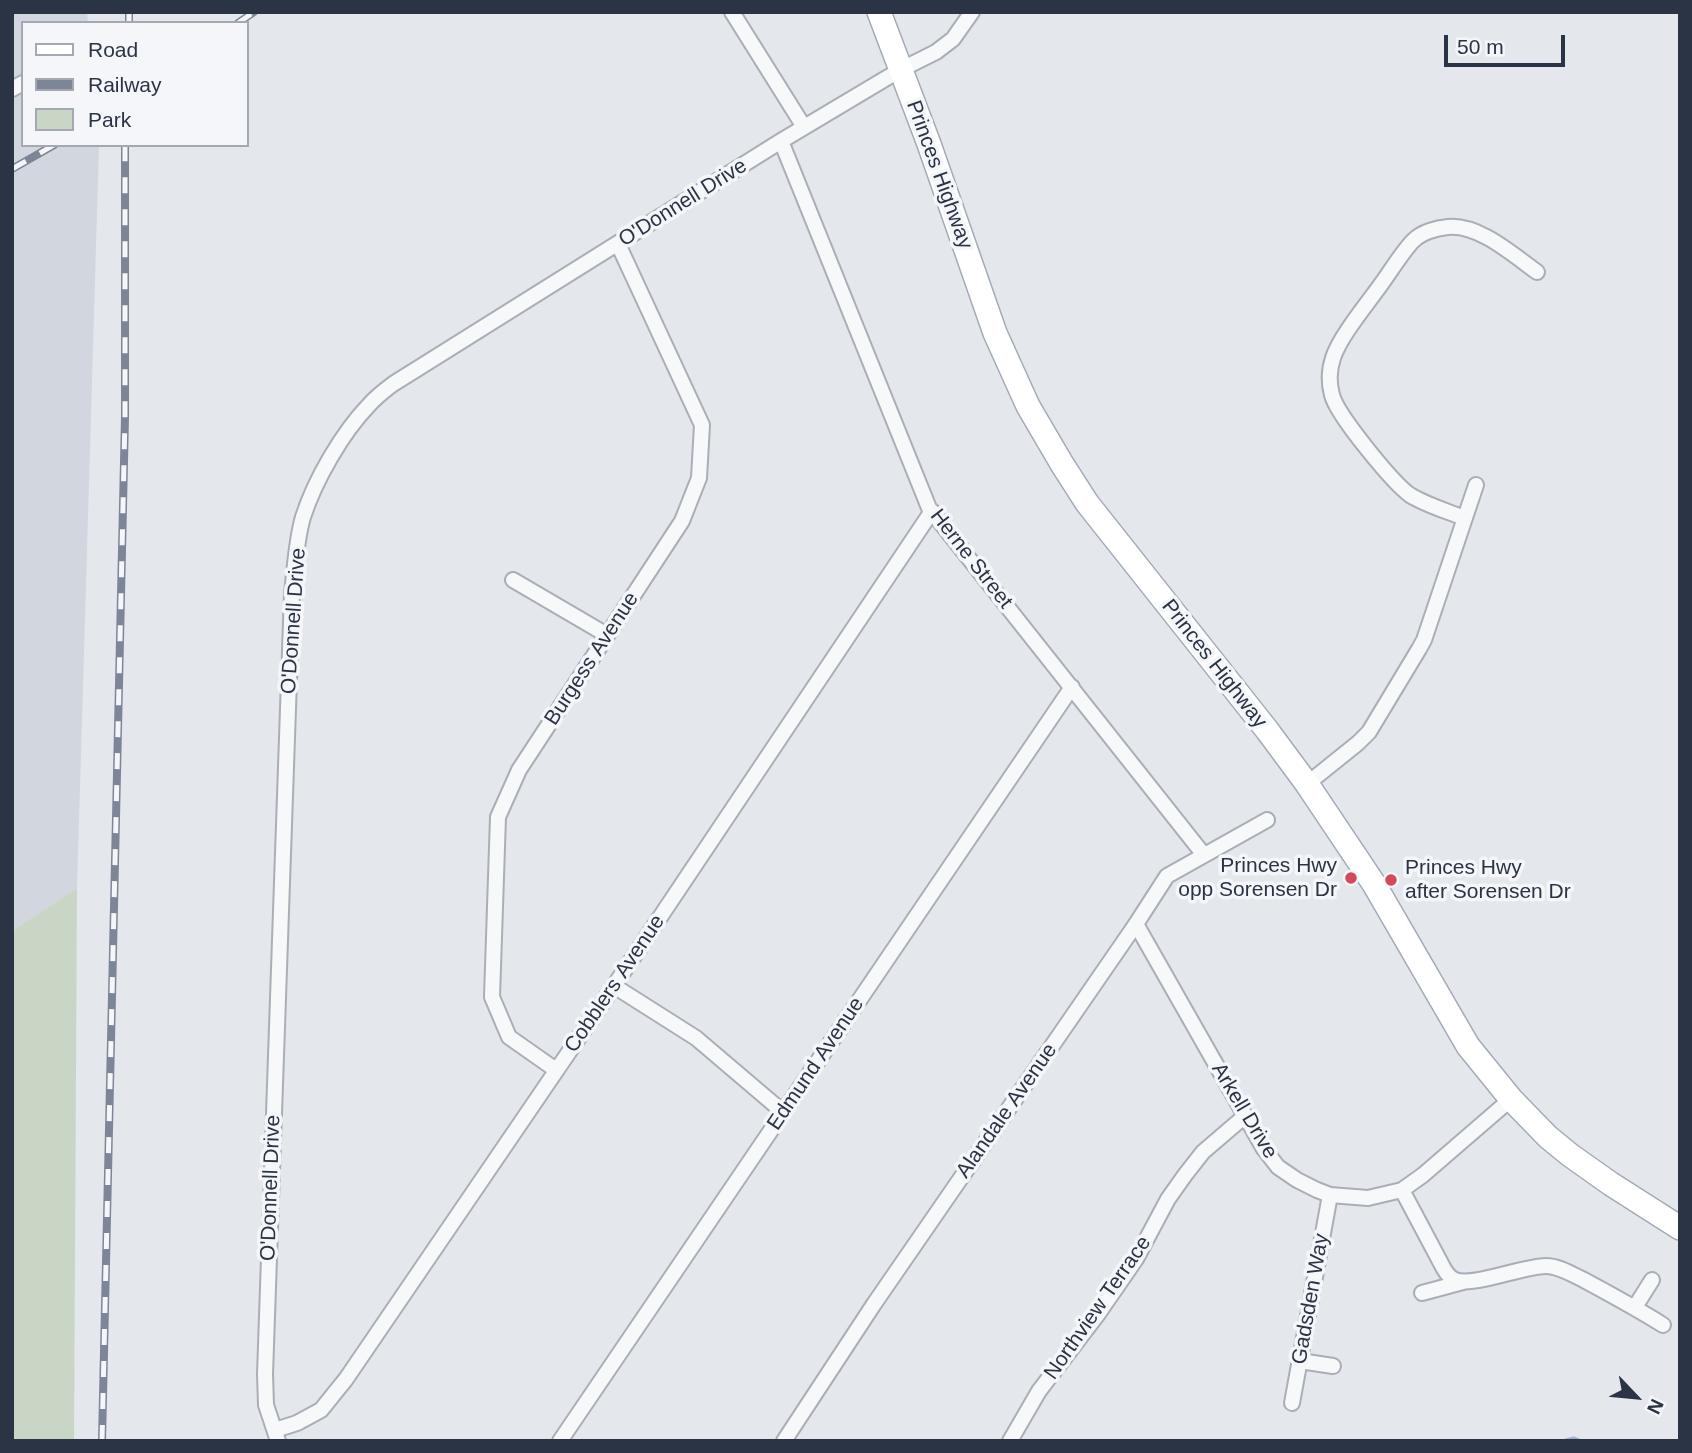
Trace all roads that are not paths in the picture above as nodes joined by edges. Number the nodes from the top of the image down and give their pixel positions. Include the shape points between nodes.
1 (732, 12) edge
2 (879, 12) edge
3 (972, 12) edge
4 (900, 70) junction
5 (804, 127) junction
6 (781, 141) junction
7 (618, 244) junction
8 (1536, 272) dead end
9 (1476, 485) dead end
10 (932, 512) junction
11 (1464, 518) junction
12 (513, 580) dead end
13 (607, 635) junction
14 (1072, 687) junction
15 (1307, 784) junction
16 (1267, 820) dead end
17 (1204, 855) junction
18 (1136, 924) junction
19 (614, 986) junction
20 (556, 1070) junction
21 (1511, 1098) junction
22 (783, 1112) junction
23 (1245, 1116) junction
24 (1402, 1190) junction
25 (1330, 1195) junction
26 (1680, 1228) edge
27 (1652, 1280) dead end
28 (1465, 1282) junction
29 (1422, 1293) dead end
30 (1635, 1307) junction
31 (1663, 1325) dead end
32 (1300, 1361) junction
33 (1333, 1366) dead end
34 (1292, 1403) dead end
35 (276, 1436) edge
36 (560, 1441) edge
37 (784, 1441) edge
38 (1010, 1441) edge

1 - 5 street
2 - 4 main road, Princes Highway
3 - 4 street, O'Donnell Drive via 953,39
4 - 5 street, O'Donnell Drive
4 - 15 main road, Princes Highway via 995,333 1028,406 1087,503
5 - 6 street, O'Donnell Drive
6 - 7 street, O'Donnell Drive
6 - 10 street, Herne Street
7 - 13 street, Burgess Avenue via 702,425 699,478 682,521
7 - 35 street, O'Donnell Drive via 393,384 369,404 323,471 303,519 292,593 265,1360 266,1405
8 - 11 street via 1474,230 1450,226 1431,230 1414,240 1333,356 1331,394 1354,432 1400,488
9 - 11 street
10 - 14 street, Herne Street
10 - 19 street, Cobblers Avenue
11 - 15 street via 1424,640 1378,720 1358,743
12 - 13 street
13 - 20 street, Burgess Avenue via 519,770 498,817 492,997 509,1037
14 - 17 street, Herne Street
14 - 22 street, Edmund Avenue
15 - 21 main road, Princes Highway via 1374,884 1468,1045
16 - 17 street, Alandale Avenue
17 - 18 street, Alandale Avenue via 1167,876
18 - 23 street, Arkell Drive
18 - 37 street, Alandale Avenue
19 - 20 street, Cobblers Avenue
19 - 22 street via 696,1038
20 - 35 street, Cobblers Avenue via 346,1379 321,1410
21 - 24 street, Arkell Drive
21 - 26 main road, Princes Highway via 1570,1155
22 - 36 street, Edmund Avenue
23 - 25 street, Arkell Drive via 1278,1167
23 - 38 street, Northview Terrace via 1203,1152 1185,1175 1136,1259 1039,1391
24 - 25 street, Arkell Drive via 1368,1198
24 - 28 street via 1447,1275
25 - 32 street, Gadsden Way
27 - 30 street
28 - 29 street
28 - 30 street via 1552,1266
30 - 31 street
32 - 33 street
32 - 34 street, Gadsden Way

